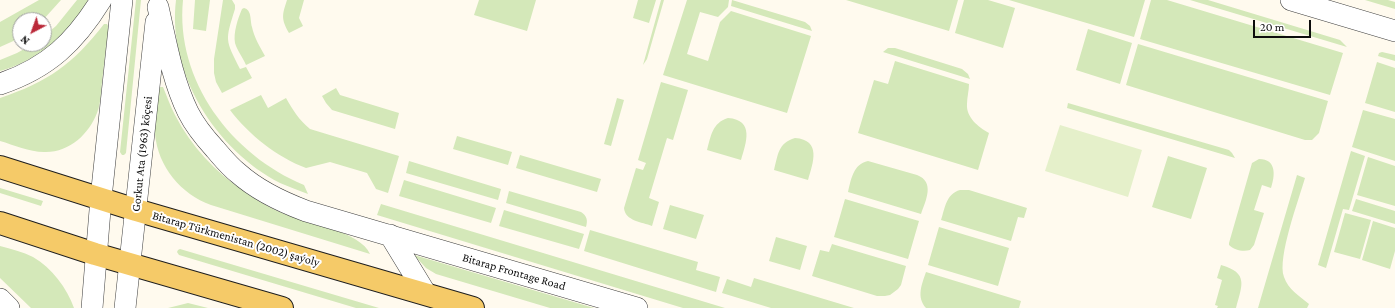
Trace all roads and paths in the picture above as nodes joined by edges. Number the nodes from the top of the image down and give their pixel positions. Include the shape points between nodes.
1 (101, 0) edge
2 (122, 0) edge
3 (1291, 0) edge
4 (158, 4) edge
5 (1342, 7) edge
6 (1395, 31) edge
7 (0, 84) edge
8 (0, 167) edge
9 (101, 198) junction
10 (136, 210) junction
11 (0, 223) edge
12 (390, 235) junction
13 (95, 254) junction
14 (130, 263) junction
15 (426, 294) junction
16 (0, 298) edge
17 (9, 308) edge
18 (92, 308) edge
19 (125, 308) edge
20 (282, 308) edge
21 (473, 308) edge
22 (637, 308) edge

1 - 7 street via 74,38 62,50 29,73
2 - 9 street
3 - 5 street
4 - 10 street, Gorkut Ata (1963) köçesi
4 - 12 street, Bitarap Frontage Road via 171,63 188,111 197,128 233,168 255,185 290,205
5 - 6 street
8 - 9 main road, Bitarap Türkmenistan (2002) şaýoly
9 - 10 main road, Bitarap Türkmenistan (2002) şaýoly
9 - 13 street
10 - 14 street, Gorkut Ata (1963) köçesi
10 - 15 main road, Bitarap Türkmenistan (2002) şaýoly
11 - 13 main road
12 - 15 street
12 - 22 street, Bitarap Frontage Road
13 - 14 main road
13 - 18 street
14 - 19 street, Gorkut Ata (1963) köçesi
14 - 20 main road
15 - 21 main road, Bitarap Türkmenistan (2002) şaýoly
16 - 17 street

